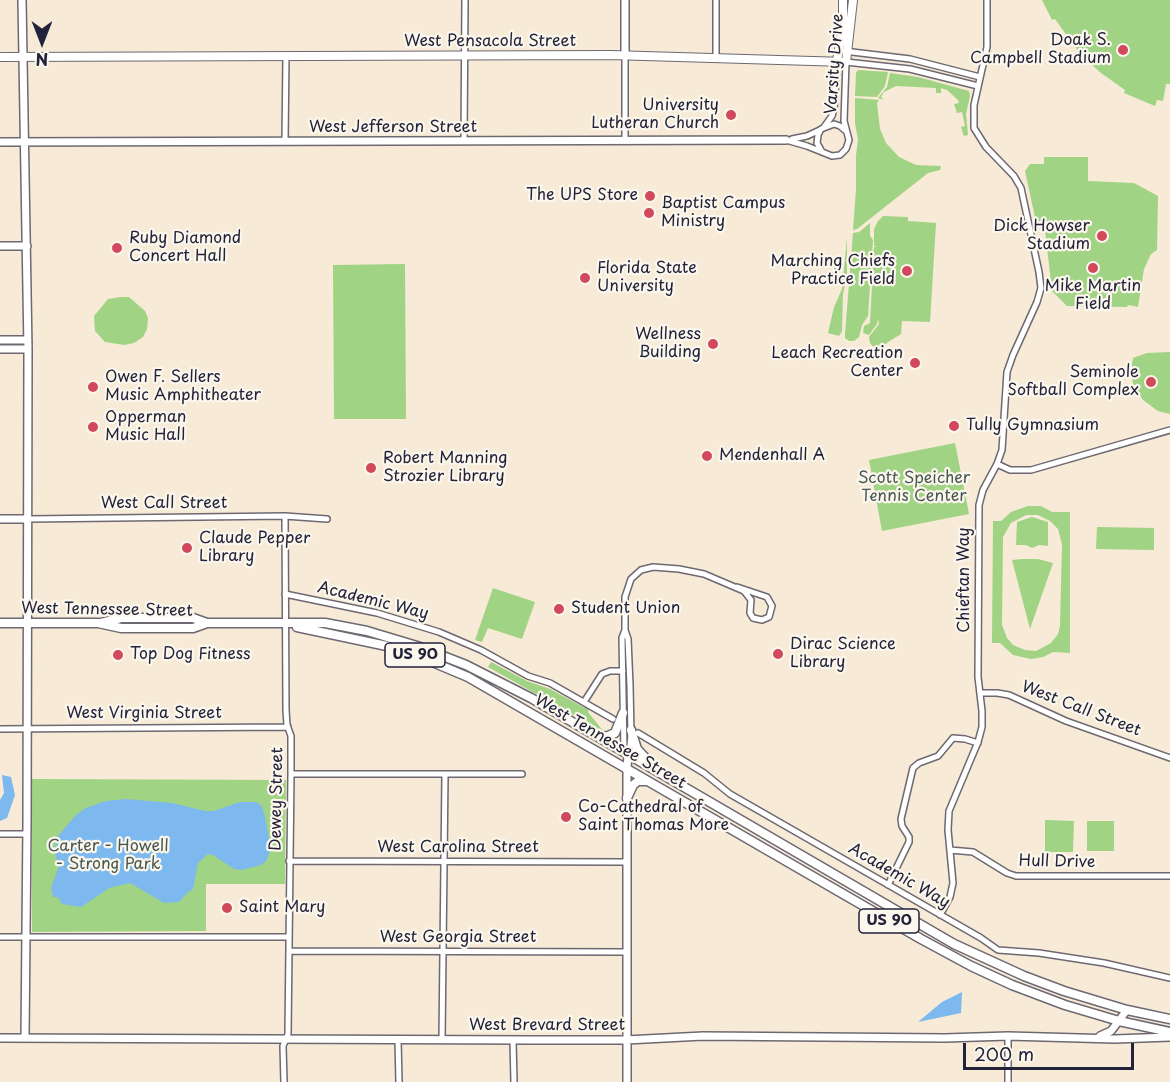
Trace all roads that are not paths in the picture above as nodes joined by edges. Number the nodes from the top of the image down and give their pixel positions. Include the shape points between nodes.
1 (21, 0) edge
2 (465, 0) edge
3 (625, 0) edge
4 (716, 0) edge
5 (843, 0) edge
6 (853, 0) edge
7 (987, 0) edge
8 (844, 51) junction
9 (285, 56) junction
10 (465, 56) junction
11 (625, 56) junction
12 (0, 57) edge
13 (22, 57) junction
14 (716, 59) junction
15 (837, 61) junction
16 (846, 62) junction
17 (980, 77) junction
18 (978, 86) junction
19 (822, 128) junction
20 (846, 131) junction
21 (786, 140) junction
22 (285, 141) junction
23 (464, 141) junction
24 (625, 141) junction
25 (0, 142) edge
26 (25, 142) junction
27 (823, 153) junction
28 (0, 246) edge
29 (27, 246) junction
30 (0, 339) edge
31 (27, 339) junction
32 (0, 349) edge
33 (27, 349) junction
34 (1170, 430) edge
35 (997, 464) junction
36 (285, 516) junction
37 (0, 519) edge
38 (28, 519) junction
39 (327, 519) dead end
40 (737, 587) junction
41 (285, 594) junction
42 (0, 623) edge
43 (27, 623) junction
44 (285, 624) junction
45 (626, 630) junction
46 (623, 671) junction
47 (980, 693) junction
48 (584, 702) junction
49 (623, 713) junction
50 (613, 718) dead end
51 (288, 727) junction
52 (0, 729) edge
53 (27, 729) junction
54 (635, 732) junction
55 (596, 736) junction
56 (978, 744) junction
57 (626, 754) junction
58 (1170, 759) edge
59 (627, 768) junction
60 (291, 774) junction
61 (445, 774) junction
62 (522, 774) dead end
63 (662, 775) junction
64 (652, 783) junction
65 (627, 798) junction
66 (0, 834) edge
67 (27, 834) junction
68 (950, 850) junction
69 (289, 861) junction
70 (444, 861) junction
71 (626, 862) junction
72 (1170, 876) edge
73 (888, 885) junction
74 (940, 915) junction
75 (0, 937) edge
76 (26, 937) junction
77 (289, 937) junction
78 (289, 951) junction
79 (443, 951) junction
80 (626, 952) junction
81 (1170, 978) edge
82 (1127, 1010) junction
83 (1170, 1019) edge
84 (1119, 1021) junction
85 (1170, 1032) edge
86 (1008, 1036) junction
87 (1094, 1037) junction
88 (1170, 1037) edge
89 (0, 1038) edge
90 (25, 1038) junction
91 (286, 1039) junction
92 (1124, 1039) junction
93 (398, 1040) junction
94 (442, 1040) junction
95 (513, 1040) junction
96 (626, 1040) junction
97 (284, 1082) edge
98 (399, 1082) edge
99 (514, 1082) edge
100 (627, 1082) edge
101 (1008, 1082) edge

1 - 13 street
2 - 10 street
3 - 11 street
4 - 14 street
5 - 8 main road, Varsity Drive
6 - 8 main road, Varsity Drive
7 - 17 street, Chieftan Way via 987,47
8 - 15 main road, Varsity Drive
8 - 16 main road, Varsity Drive
8 - 17 street via 910,59
9 - 10 main road, West Pensacola Street
9 - 13 main road, West Pensacola Street
9 - 22 street
10 - 11 main road, West Pensacola Street
10 - 23 street
11 - 14 main road, West Pensacola Street
11 - 24 street
12 - 13 main road, West Pensacola Street
13 - 26 street
14 - 15 main road, West Pensacola Street
15 - 16 main road, West Pensacola Street
15 - 19 street, Varsity Drive via 833,113
16 - 18 street, West Pensacola Street via 910,69
16 - 20 street, Varsity Drive
17 - 18 street, Chieftan Way
18 - 35 street, Chieftan Way via 974,128 1021,188 1041,288 1007,372 1003,445
19 - 20 street via 834,124
19 - 21 street, West Jefferson Street
19 - 27 street via 817,143
20 - 27 street via 849,140 845,152 835,156
21 - 24 street, West Jefferson Street
21 - 27 street, West Jefferson Street
22 - 23 street, West Jefferson Street
22 - 26 street, West Jefferson Street
23 - 24 street, West Jefferson Street
25 - 26 street, West Jefferson Street
26 - 29 street
28 - 29 street
29 - 31 street
30 - 31 street
31 - 33 street
32 - 33 street
33 - 38 street
34 - 35 street via 1031,470 1010,470
35 - 47 street, Chieftan Way via 979,505
36 - 38 street, West Call Street
36 - 39 street, West Call Street
36 - 41 street, Dewey Street
37 - 38 street, West Call Street
38 - 43 street
40 - 40 street via 750,598 752,617 769,617 772,606 767,597
40 - 45 street via 690,571 659,567 643,570 633,576 626,588
41 - 44 street, Dewey Street
41 - 48 street, Academic Way via 426,627
42 - 43 main road, West Tennessee Street / US 90
43 - 44 main road, West Tennessee Street / US 90 via 98,623 121,628
43 - 53 street
44 - 51 street, Dewey Street
44 - 55 main road, West Tennessee Street / US 90 via 346,626 427,649 492,677
44 - 59 main road, West Tennessee Street / US 90 via 387,646 440,664
45 - 46 street via 622,638
45 - 54 street
46 - 48 street via 602,674
46 - 49 street
47 - 56 street, Chieftan Way via 982,721
47 - 58 street, West Call Street via 1005,694
48 - 50 street, Academic Way
49 - 55 main road via 614,734
49 - 57 street
51 - 53 street, West Virginia Street
51 - 60 street, Dewey Street
52 - 53 street, West Virginia Street
53 - 67 street
54 - 57 street
54 - 63 main road via 638,751
54 - 73 street, Academic Way via 704,773 730,794
55 - 57 main road, West Tennessee Street / US 90
56 - 68 street, Chieftan Way via 950,809
56 - 73 street via 953,738 939,755 913,768 901,819 909,841
57 - 59 street
57 - 63 main road, West Tennessee Street / US 90
59 - 64 main road, West Tennessee Street / US 90
59 - 65 street
60 - 61 street
60 - 69 street, Dewey Street
61 - 62 street
61 - 70 street
63 - 82 main road, West Tennessee Street / US 90 via 954,944 1050,986
64 - 65 main road via 638,781
64 - 84 main road, West Tennessee Street / US 90 via 955,958 1029,992
65 - 71 street
66 - 67 street
67 - 76 street
68 - 72 street, Hull Drive via 973,852 1016,876
68 - 74 street, Chieftan Way via 953,887
69 - 70 street, West Carolina Street
69 - 77 street, Dewey Street
70 - 71 street, West Carolina Street
70 - 79 street
71 - 80 street
73 - 74 street, Academic Way
74 - 81 street, Academic Way via 1002,952 1042,953
75 - 76 street
76 - 77 street
76 - 90 street
77 - 78 street, Dewey Street
78 - 79 street, West Georgia Street
78 - 91 street, Dewey Street
79 - 80 street, West Georgia Street
79 - 94 street
80 - 96 street
82 - 83 main road, West Tennessee Street / US 90
82 - 84 street
84 - 85 main road, West Tennessee Street / US 90
84 - 87 street via 1107,1034
84 - 92 street
86 - 87 street, West Brevard Street
86 - 96 street, West Brevard Street via 703,1036
86 - 101 street
87 - 92 street, West Brevard Street
88 - 92 street, West Brevard Street
89 - 90 street, West Brevard Street
90 - 91 street, West Brevard Street
91 - 93 street, West Brevard Street
91 - 97 street, Dewey Street
93 - 94 street, West Brevard Street
93 - 98 street
94 - 95 street, West Brevard Street
95 - 96 street, West Brevard Street
95 - 99 street
96 - 100 street

